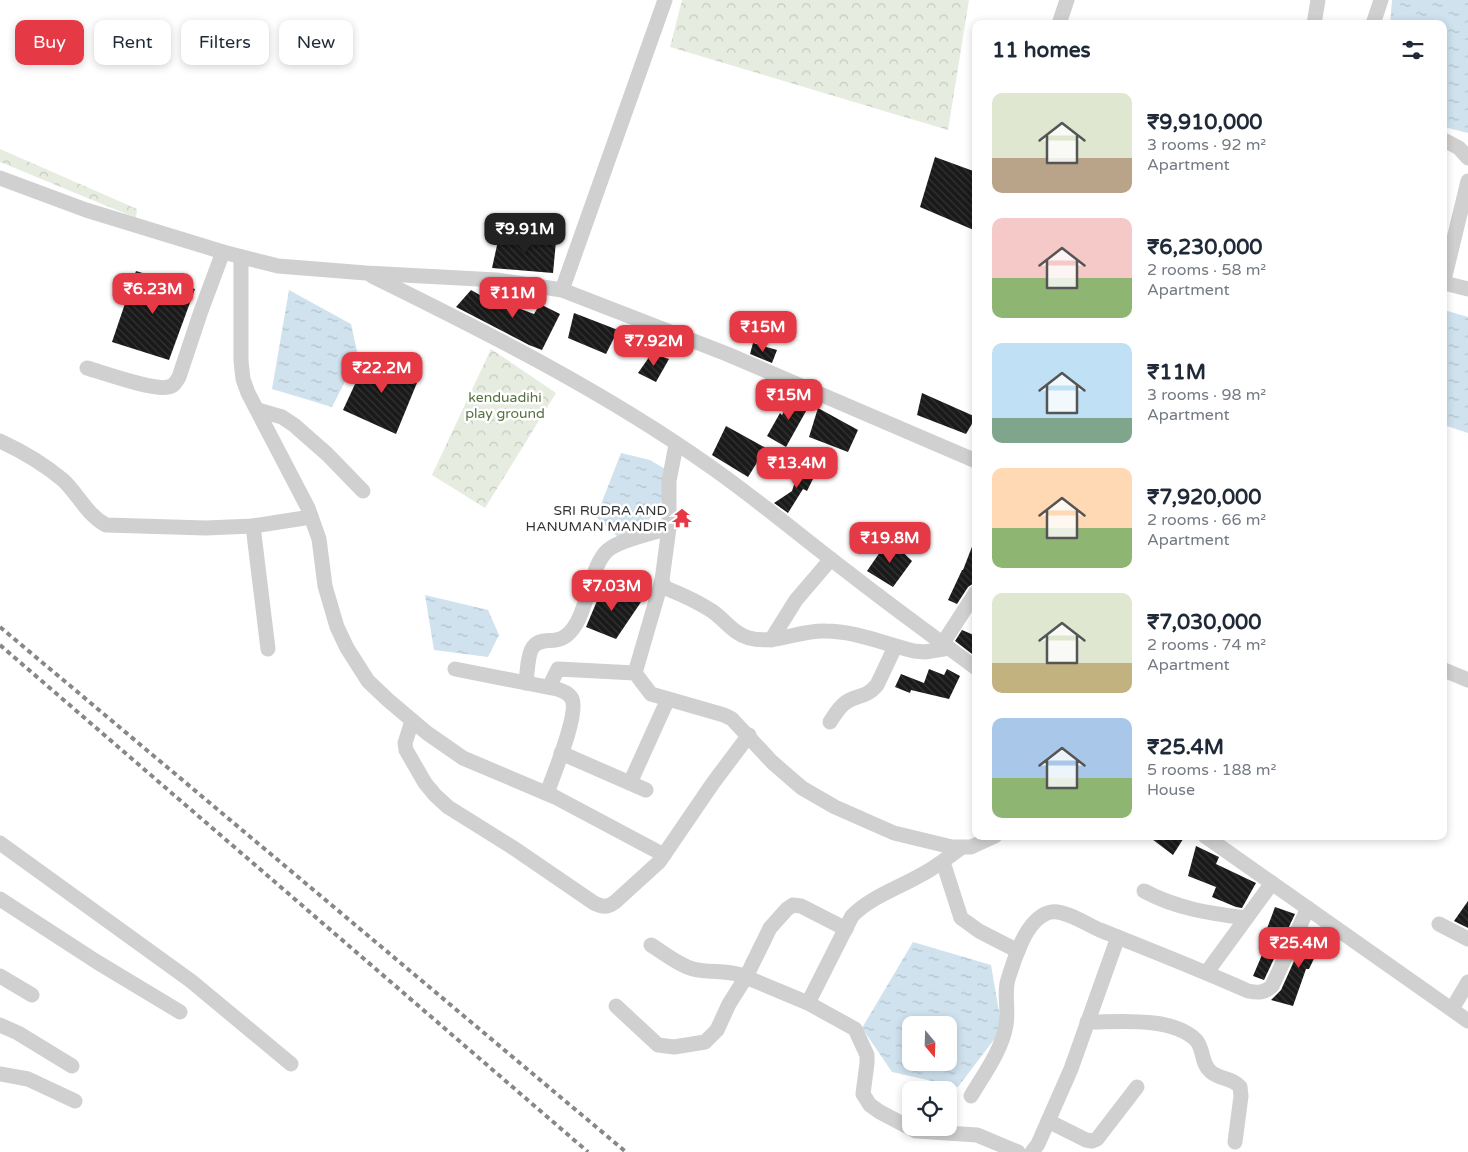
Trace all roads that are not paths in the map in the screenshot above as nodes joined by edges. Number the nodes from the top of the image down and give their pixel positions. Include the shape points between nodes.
1 (665, 0) edge
2 (1067, 0) edge
3 (1318, 0) edge
4 (1381, 0) edge
5 (1060, 20) edge
6 (1315, 20) edge
7 (1374, 20) edge
8 (1447, 142) edge
9 (1468, 158) edge
10 (0, 178) edge
11 (1468, 180) edge
12 (223, 252) junction
13 (241, 258) junction
14 (1447, 269) edge
15 (366, 273) junction
16 (1447, 283) edge
17 (1468, 289) edge
18 (562, 290) junction
19 (87, 368) dead end
20 (258, 410) junction
21 (0, 442) edge
22 (676, 445) junction
23 (972, 457) edge
24 (363, 490) dead end
25 (311, 517) junction
26 (253, 526) junction
27 (669, 528) junction
28 (831, 559) junction
29 (662, 580) junction
30 (972, 599) edge
31 (771, 640) junction
32 (946, 646) junction
33 (896, 647) junction
34 (268, 650) dead end
35 (972, 665) edge
36 (455, 669) dead end
37 (1447, 671) edge
38 (635, 673) junction
39 (1468, 680) edge
40 (526, 683) junction
41 (549, 687) junction
42 (668, 699) junction
43 (412, 721) junction
44 (830, 722) dead end
45 (749, 735) junction
46 (561, 753) junction
47 (630, 783) junction
48 (646, 790) dead end
49 (547, 793) junction
50 (988, 840) edge
51 (1212, 840) edge
52 (0, 843) edge
53 (961, 848) junction
54 (664, 855) junction
55 (943, 862) junction
56 (1272, 884) junction
57 (1144, 891) dead end
58 (0, 899) edge
59 (1308, 908) junction
60 (1246, 918) junction
61 (1439, 924) dead end
62 (846, 929) junction
63 (1118, 937) junction
64 (1468, 939) edge
65 (651, 945) dead end
66 (1018, 951) junction
67 (1207, 972) junction
68 (0, 976) edge
69 (746, 977) junction
70 (1468, 982) edge
71 (32, 995) dead end
72 (808, 1003) junction
73 (616, 1006) dead end
74 (1452, 1009) junction
75 (180, 1012) dead end
76 (1468, 1021) edge
77 (1087, 1022) junction
78 (0, 1025) edge
79 (291, 1064) dead end
80 (72, 1066) dead end
81 (0, 1074) edge
82 (1137, 1087) dead end
83 (971, 1096) dead end
84 (75, 1101) dead end
85 (1048, 1121) junction
86 (1235, 1142) dead end
87 (1018, 1152) edge
88 (1032, 1152) edge

1 - 18 street
2 - 5 street
3 - 6 street
4 - 7 street
8 - 9 street
10 - 12 street via 86,210
11 - 14 street
12 - 13 street
12 - 19 street via 180,377 174,385 166,388 153,386
13 - 15 street via 278,266
13 - 20 street via 240,360 248,393
15 - 18 street via 497,280
15 - 22 street via 533,359
16 - 17 street
18 - 23 street via 727,354
20 - 24 street via 282,417 294,425
20 - 25 street
21 - 26 street via 14,447 63,480 96,520 106,525
22 - 27 street via 669,481
22 - 28 street via 711,467
25 - 26 street
25 - 43 street via 319,539 325,586 346,648 368,681
26 - 34 street
27 - 29 street
27 - 40 street via 614,545 604,553 577,624 565,638 534,645
28 - 31 street via 796,600
28 - 32 street
29 - 31 street via 668,589 713,612 739,634
29 - 38 street
30 - 32 street
31 - 33 street via 827,631 849,633
32 - 33 street via 924,652
32 - 35 street
33 - 44 street via 873,690 847,701
36 - 40 street
37 - 39 street
38 - 41 street via 558,669
38 - 42 street via 651,694
40 - 41 street
41 - 46 street via 566,692 575,708
42 - 45 street via 724,715
42 - 47 street
43 - 49 street via 462,758
43 - 54 street via 406,750 425,783 448,808 599,906 609,906
45 - 53 street via 772,762 802,788 835,807 894,833
45 - 54 street
46 - 47 street
46 - 49 street
47 - 48 street
49 - 54 street
50 - 53 street
51 - 56 street
52 - 79 street via 191,981
53 - 55 street
55 - 62 street via 868,902 852,916
55 - 66 street via 960,918
56 - 59 street
56 - 60 street
57 - 60 street via 1182,908
58 - 75 street
59 - 67 street via 1268,990 1248,991
59 - 74 street
60 - 67 street
61 - 64 street
62 - 69 street via 793,905 780,914 770,928
62 - 72 street
63 - 66 street via 1053,911 1028,929
63 - 67 street
63 - 77 street
65 - 69 street via 685,966
66 - 83 street via 1008,978 1005,1033
68 - 71 street
69 - 72 street
69 - 73 street via 717,1030 706,1042 674,1047 658,1045
70 - 74 street
72 - 87 street via 849,1024 859,1035 867,1055 863,1094 870,1105 916,1131 977,1135
74 - 76 street
77 - 85 street
77 - 86 street via 1165,1024 1197,1041 1211,1073 1240,1087
78 - 80 street
81 - 84 street via 28,1079
82 - 85 street via 1097,1140 1086,1140
85 - 88 street

